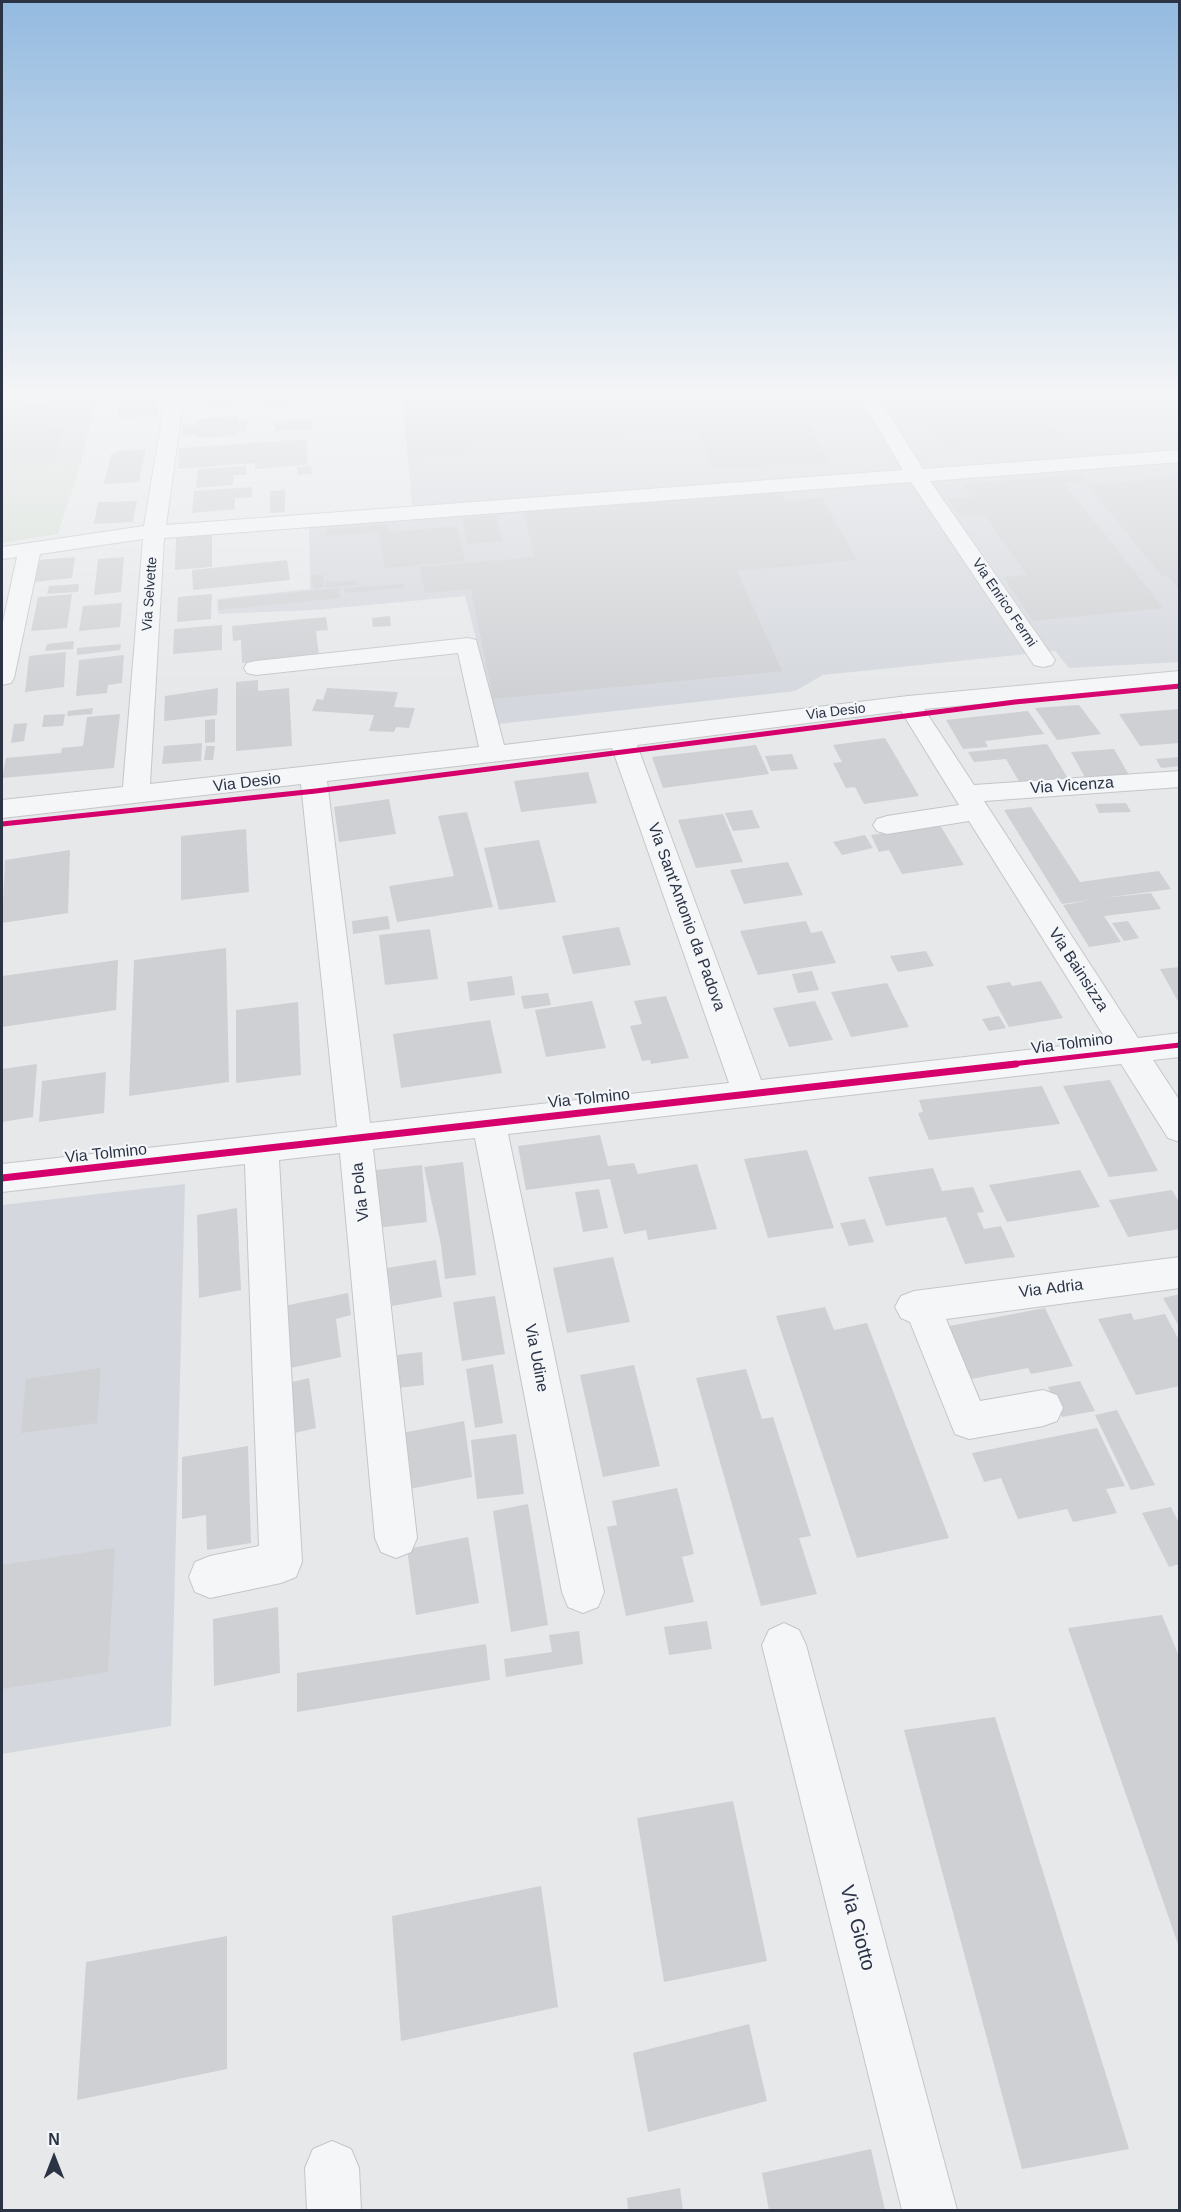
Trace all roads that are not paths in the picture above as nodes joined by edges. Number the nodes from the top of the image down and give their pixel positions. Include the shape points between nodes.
1 (159, 497) edge
2 (628, 497) edge
3 (932, 497) edge
4 (154, 532) junction
5 (30, 548) junction
6 (2, 553) edge
7 (1043, 660) dead end
8 (256, 668) dead end
9 (2, 678) edge
10 (1179, 678) edge
11 (908, 703) junction
12 (622, 739) junction
13 (493, 754) junction
14 (313, 775) junction
15 (1179, 779) edge
16 (136, 795) junction
17 (970, 802) junction
18 (2, 809) edge
19 (887, 825) dead end
20 (1179, 1045) edge
21 (1129, 1051) junction
22 (750, 1095) junction
23 (489, 1124) junction
24 (1179, 1129) edge
25 (355, 1136) junction
26 (261, 1149) junction
27 (2, 1178) edge
28 (1179, 1272) edge
29 (1043, 1408) dead end
30 (396, 1538) dead end
31 (210, 1577) dead end
32 (583, 1592) dead end
33 (784, 1645) dead end
34 (930, 2211) edge

1 - 4 street, Via Selvette
2 - 4 street
3 - 7 street, Via Enrico Fermi
4 - 5 street
4 - 16 street, Via Selvette
5 - 6 street
5 - 9 street
8 - 13 street via 468,645
10 - 11 street, Via Desio
11 - 12 street, Via Desio
11 - 17 street, Via Bainsizza
12 - 13 street, Via Desio
12 - 22 street, Via Sant'Antonio da Padova
13 - 14 street, Via Desio
14 - 16 street, Via Desio
14 - 25 street, Via Pola
15 - 17 street, Via Vicenza
16 - 18 street, Via Desio
17 - 19 street
17 - 21 street, Via Bainsizza
20 - 21 street, Via Tolmino
21 - 22 street, Via Tolmino
21 - 24 street, Via Bainsizza
22 - 23 street, Via Tolmino
23 - 25 street, Via Tolmino
23 - 32 street, Via Udine
25 - 26 street, Via Tolmino
25 - 30 street, Via Pola
26 - 27 street, Via Tolmino
26 - 31 street via 281,1562
28 - 29 street, Via Adria via 918,1307 969,1421
33 - 34 street, Via Giotto

